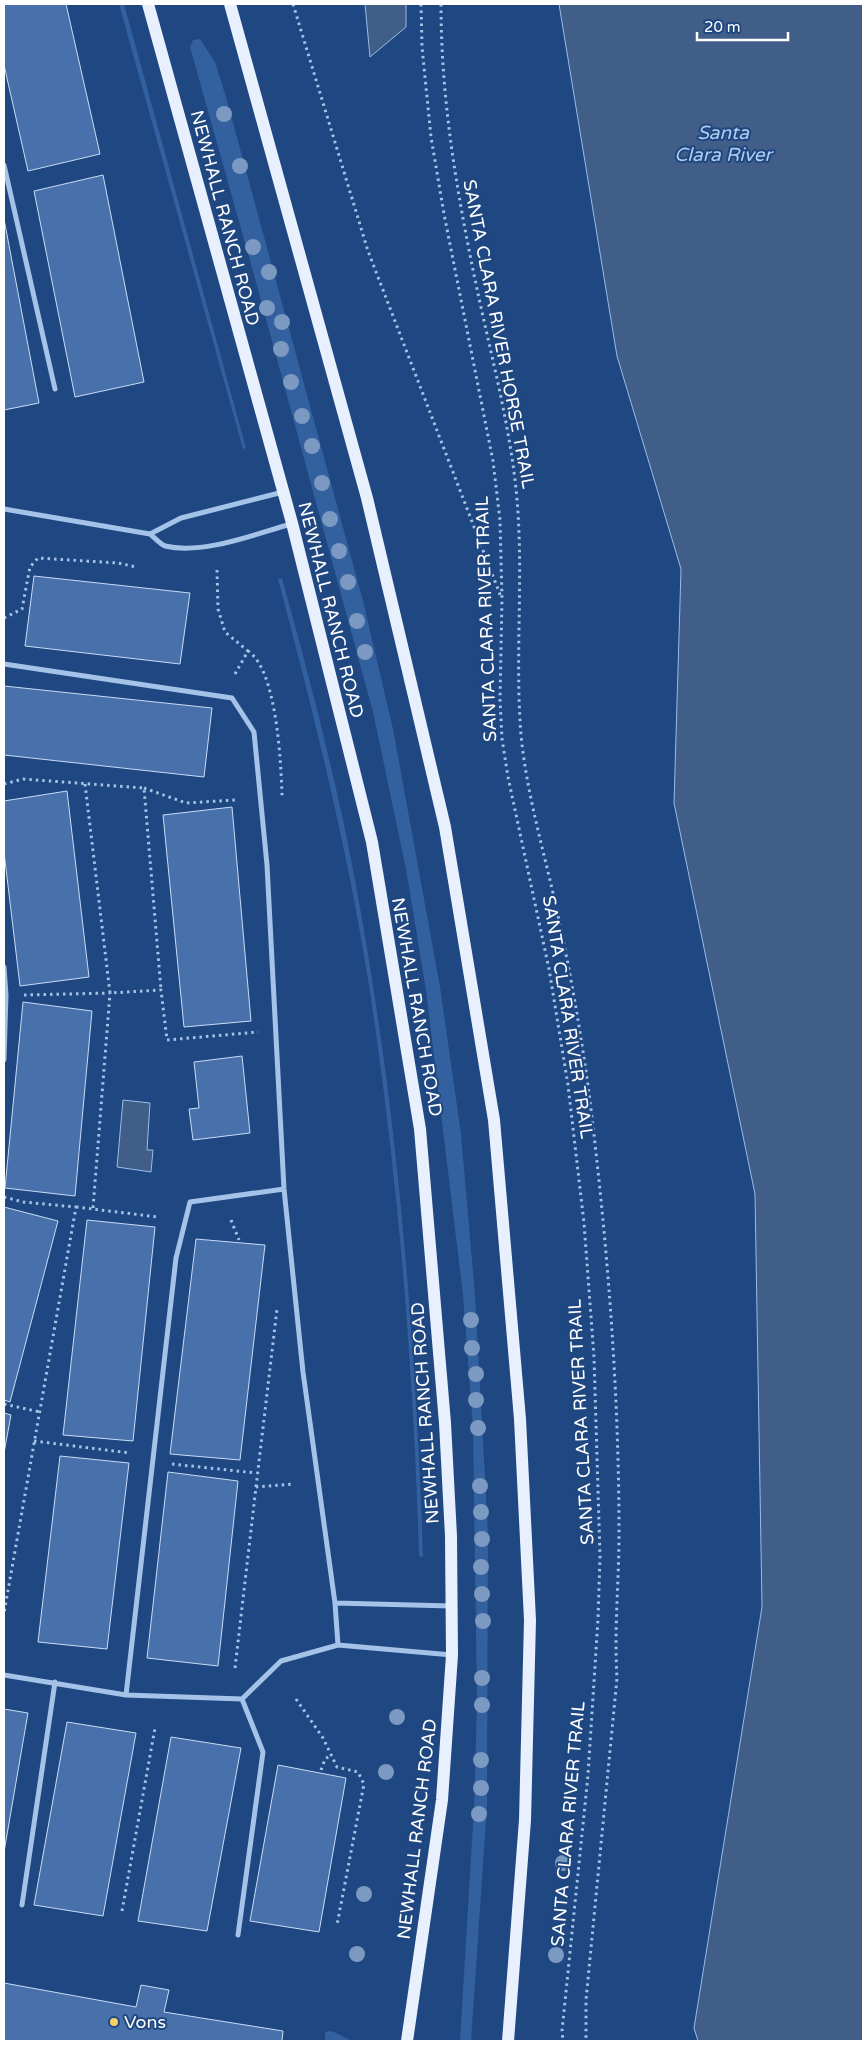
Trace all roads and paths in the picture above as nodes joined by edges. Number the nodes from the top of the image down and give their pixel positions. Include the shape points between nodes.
1 (148, 4) edge
2 (230, 4) edge
3 (293, 4) edge
4 (421, 4) edge
5 (441, 4) edge
6 (4, 165) edge
7 (55, 389) dead end
8 (283, 492) junction
9 (4, 509) edge
10 (292, 524) junction
11 (150, 534) junction
12 (136, 567) dead end
13 (217, 570) dead end
14 (502, 600) junction
15 (4, 618) edge
16 (248, 651) junction
17 (4, 664) edge
18 (235, 674) dead end
19 (4, 784) edge
20 (85, 784) junction
21 (144, 788) junction
22 (282, 796) dead end
23 (235, 800) dead end
24 (4, 967) edge
25 (162, 990) junction
26 (110, 993) junction
27 (6, 995) junction
28 (276, 1030) junction
29 (4, 1060) edge
30 (284, 1188) junction
31 (4, 1197) edge
32 (76, 1206) junction
33 (93, 1208) junction
34 (158, 1217) dead end
35 (231, 1220) dead end
36 (239, 1240) dead end
37 (277, 1308) dead end
38 (4, 1404) edge
39 (40, 1412) junction
40 (34, 1441) junction
41 (130, 1453) dead end
42 (172, 1464) dead end
43 (256, 1473) junction
44 (293, 1484) dead end
45 (256, 1487) junction
46 (335, 1602) junction
47 (451, 1606) junction
48 (4, 1613) edge
49 (338, 1645) junction
50 (452, 1655) junction
51 (235, 1668) dead end
52 (4, 1675) edge
53 (55, 1682) junction
54 (126, 1694) junction
55 (242, 1699) junction
56 (296, 1699) dead end
57 (155, 1728) dead end
58 (331, 1755) junction
59 (321, 1770) dead end
60 (22, 1905) dead end
61 (122, 1911) dead end
62 (337, 1925) dead end
63 (238, 1935) dead end
64 (408, 2041) edge
65 (508, 2041) edge
66 (563, 2041) edge
67 (586, 2041) edge

1 - 8 main road, NEWHALL RANCH ROAD
2 - 65 main road via 369,508 444,827 494,1120 520,1419 530,1620 525,1820
3 - 14 path via 368,251
4 - 14 path, SANTA CLARA RIVER TRAIL via 432,147 493,461 500,520
5 - 67 path, SANTA CLARA RIVER HORSE TRAIL via 442,74 449,134 462,217 514,473 521,571 521,735 578,1024 604,1234 619,1527 614,1638 617,1678 586,2000
6 - 7 street
8 - 10 main road, NEWHALL RANCH ROAD
8 - 11 street via 181,518
9 - 11 street
10 - 11 street via 194,547 164,546
10 - 47 main road, NEWHALL RANCH ROAD via 372,842 420,1129 445,1423
12 - 15 path via 38,558 30,567 22,609
13 - 16 path via 218,609 225,632
14 - 66 path, SANTA CLARA RIVER TRAIL via 502,739 549,969 568,1086 584,1222 594,1357 600,1556 598,1618 588,1775
16 - 18 path
16 - 22 path via 255,656 270,689 281,752
17 - 28 street via 232,698 254,732 267,865
19 - 20 path via 23,779
20 - 21 path
20 - 26 path
21 - 23 path via 186,803
21 - 25 path
24 - 27 street
25 - 26 path
25 - 28 path via 167,1040
26 - 27 path
26 - 33 path
27 - 29 street
28 - 30 street
30 - 46 street via 303,1372
30 - 54 street via 190,1202 176,1258
31 - 32 path via 23,1202
32 - 33 path
32 - 39 path
33 - 34 path
35 - 36 path
37 - 43 path
38 - 39 path
39 - 40 path
40 - 41 path
40 - 48 path
42 - 43 path
43 - 45 path
44 - 45 path
45 - 51 path
46 - 47 street
46 - 49 street
47 - 50 main road, NEWHALL RANCH ROAD
49 - 50 street
49 - 55 street via 281,1661
50 - 64 main road, NEWHALL RANCH ROAD via 442,1800
52 - 53 street
53 - 54 street
53 - 60 street
54 - 55 street
55 - 63 street via 263,1752
56 - 58 path
57 - 61 path
58 - 59 path via 325,1758
58 - 62 path via 337,1767 358,1772 364,1784

